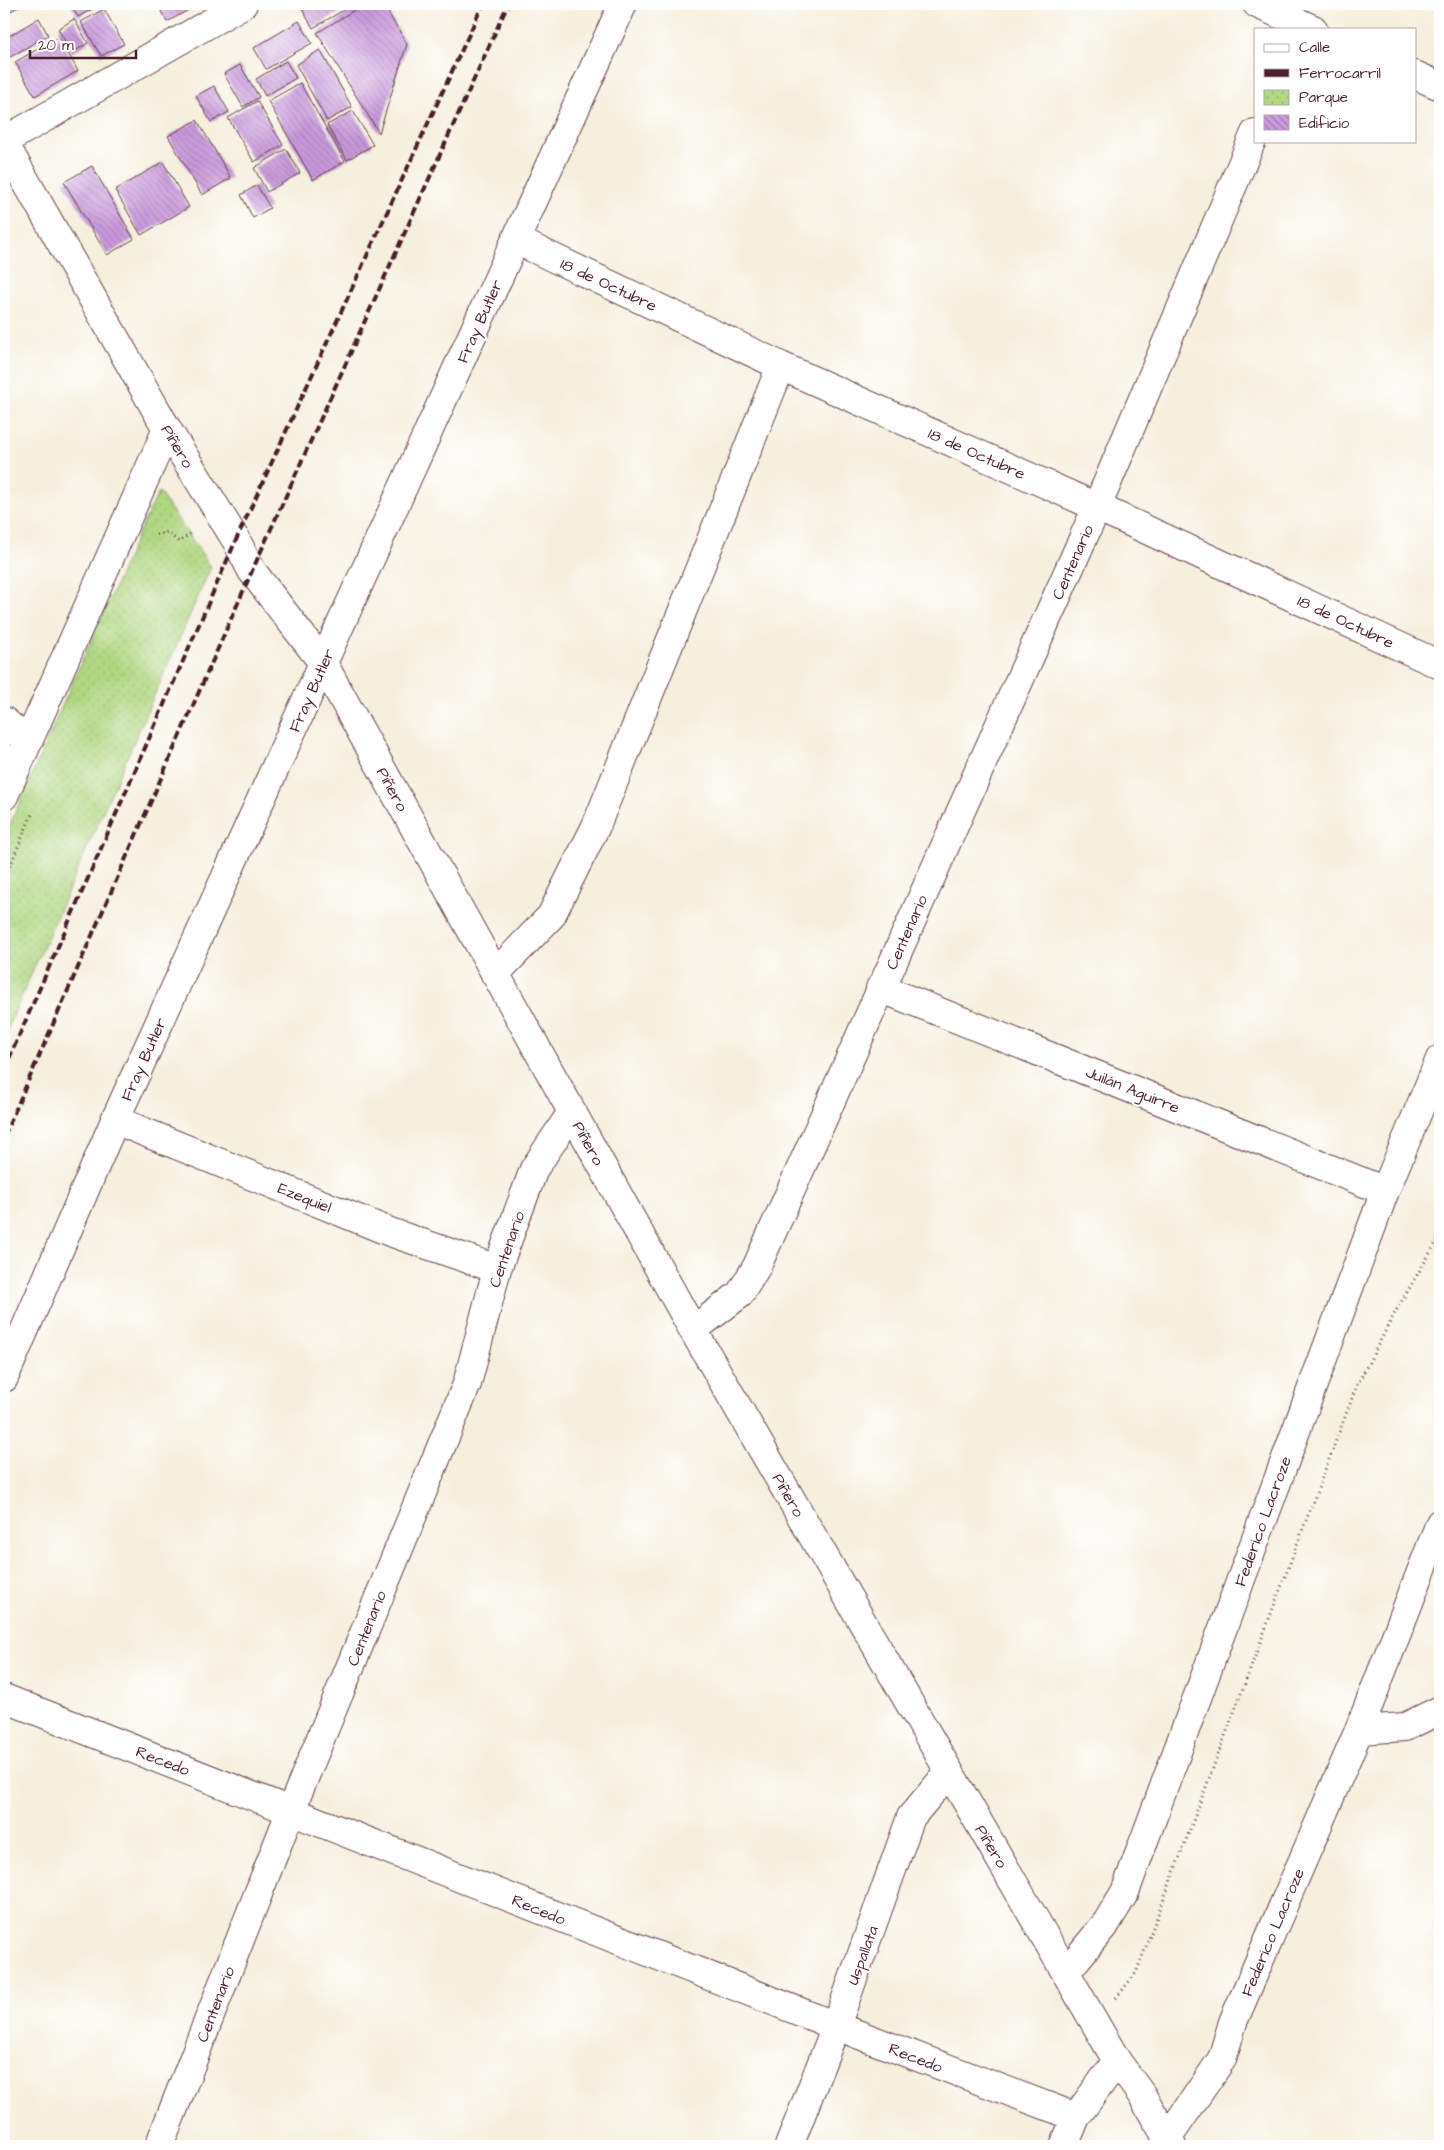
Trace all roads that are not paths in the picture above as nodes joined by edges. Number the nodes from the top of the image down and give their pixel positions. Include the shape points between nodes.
1 (243, 4) edge
2 (623, 4) edge
3 (1257, 4) edge
4 (1306, 21) edge
5 (1416, 75) edge
6 (1440, 86) edge
7 (1254, 135) edge
8 (4, 142) edge
9 (516, 240) junction
10 (781, 366) junction
11 (168, 429) junction
12 (1097, 507) junction
13 (323, 664) junction
14 (1440, 664) edge
15 (4, 721) edge
16 (28, 741) junction
17 (4, 796) edge
18 (495, 974) junction
19 (880, 988) junction
20 (1440, 1059) edge
21 (572, 1112) junction
22 (115, 1120) junction
23 (1385, 1191) junction
24 (497, 1269) junction
25 (693, 1330) junction
26 (4, 1378) edge
27 (1440, 1523) edge
28 (4, 1698) edge
29 (1440, 1710) edge
30 (1359, 1730) junction
31 (949, 1772) junction
32 (291, 1810) junction
33 (1067, 1971) junction
34 (836, 2026) junction
35 (1117, 2061) junction
36 (1076, 2117) junction
37 (1168, 2144) edge
38 (159, 2146) edge
39 (789, 2146) edge
40 (1064, 2146) edge

1 - 8 street
2 - 9 street, Fray Butler
3 - 4 street
5 - 6 street
7 - 12 street, Centenario
8 - 11 street, Piñero
9 - 10 street, 18 de Octubre
9 - 13 street, Fray Butler
10 - 12 street, 18 de Octubre
10 - 18 street via 596,826 551,916
11 - 13 street, Piñero via 252,571
11 - 16 street
12 - 14 street, 18 de Octubre
12 - 19 street, Centenario
13 - 18 street, Piñero
13 - 22 street, Fray Butler
15 - 16 street
16 - 17 street
18 - 21 street, Piñero
19 - 23 street, Juilán Aguirre
19 - 25 street, Centenario via 757,1266 740,1294
20 - 23 street, Federico Lacroze
21 - 24 street, Centenario via 534,1169
21 - 25 street, Piñero
22 - 24 street, Ezequiel via 390,1232
22 - 26 street, Fray Butler
23 - 33 street, Federico Lacroze via 1125,1892 1107,1922
24 - 32 street, Centenario via 467,1384
25 - 31 street, Piñero
27 - 30 street, Federico Lacroze
28 - 32 street, Recedo
29 - 30 street via 1405,1727
30 - 37 street, Federico Lacroze via 1233,2022 1222,2059
31 - 33 street, Piñero
31 - 34 street, Uspallata via 911,1818
32 - 34 street, Recedo
32 - 38 street, Centenario
33 - 35 street, Piñero
34 - 36 street, Recedo
34 - 39 street, Uspallata
35 - 36 street
35 - 37 street, Piñero via 1141,2094
36 - 40 street

